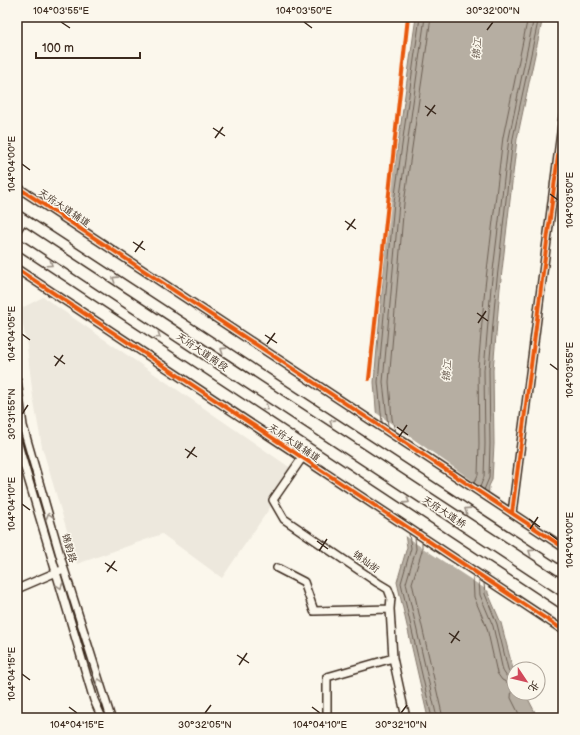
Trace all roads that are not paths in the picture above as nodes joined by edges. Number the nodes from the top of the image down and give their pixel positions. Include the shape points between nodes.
1 (563, 117) edge
2 (17, 187) edge
3 (20, 217) edge
4 (17, 230) edge
5 (17, 243) edge
6 (17, 269) edge
7 (17, 380) edge
8 (17, 441) edge
9 (302, 458) junction
10 (374, 479) joint
11 (512, 513) junction
12 (563, 547) edge
13 (277, 568) dead end
14 (64, 569) junction
15 (55, 573) junction
16 (563, 574) edge
17 (17, 588) edge
18 (563, 604) edge
19 (390, 609) junction
20 (563, 630) edge
21 (393, 658) junction
22 (102, 718) edge
23 (111, 718) edge
24 (327, 718) edge
25 (406, 718) edge

1 - 11 street
2 - 11 street, 天府大道辅道
3 - 4 street
16 -> 3 main road, 天府大道南段
5 -> 10 main road, 天府大道南段
6 - 9 street, 天府大道辅道
14 -> 7 street, 锦韵路 via 23,426
8 - 15 street, 锦韵路
9 - 19 street, 锦灿街 via 273,500 279,512 284,519 388,589 391,597
9 - 20 street, 天府大道辅道
10 -> 18 main road, 天府大道桥
11 - 12 street, 天府大道辅道
13 - 19 street via 304,582 314,611
14 - 15 street
23 -> 14 street, 锦韵路
15 - 17 street
15 -> 22 street, 锦韵路 via 94,700
19 - 21 street, 锦灿街
21 - 24 street via 327,677
21 - 25 street, 锦灿街

